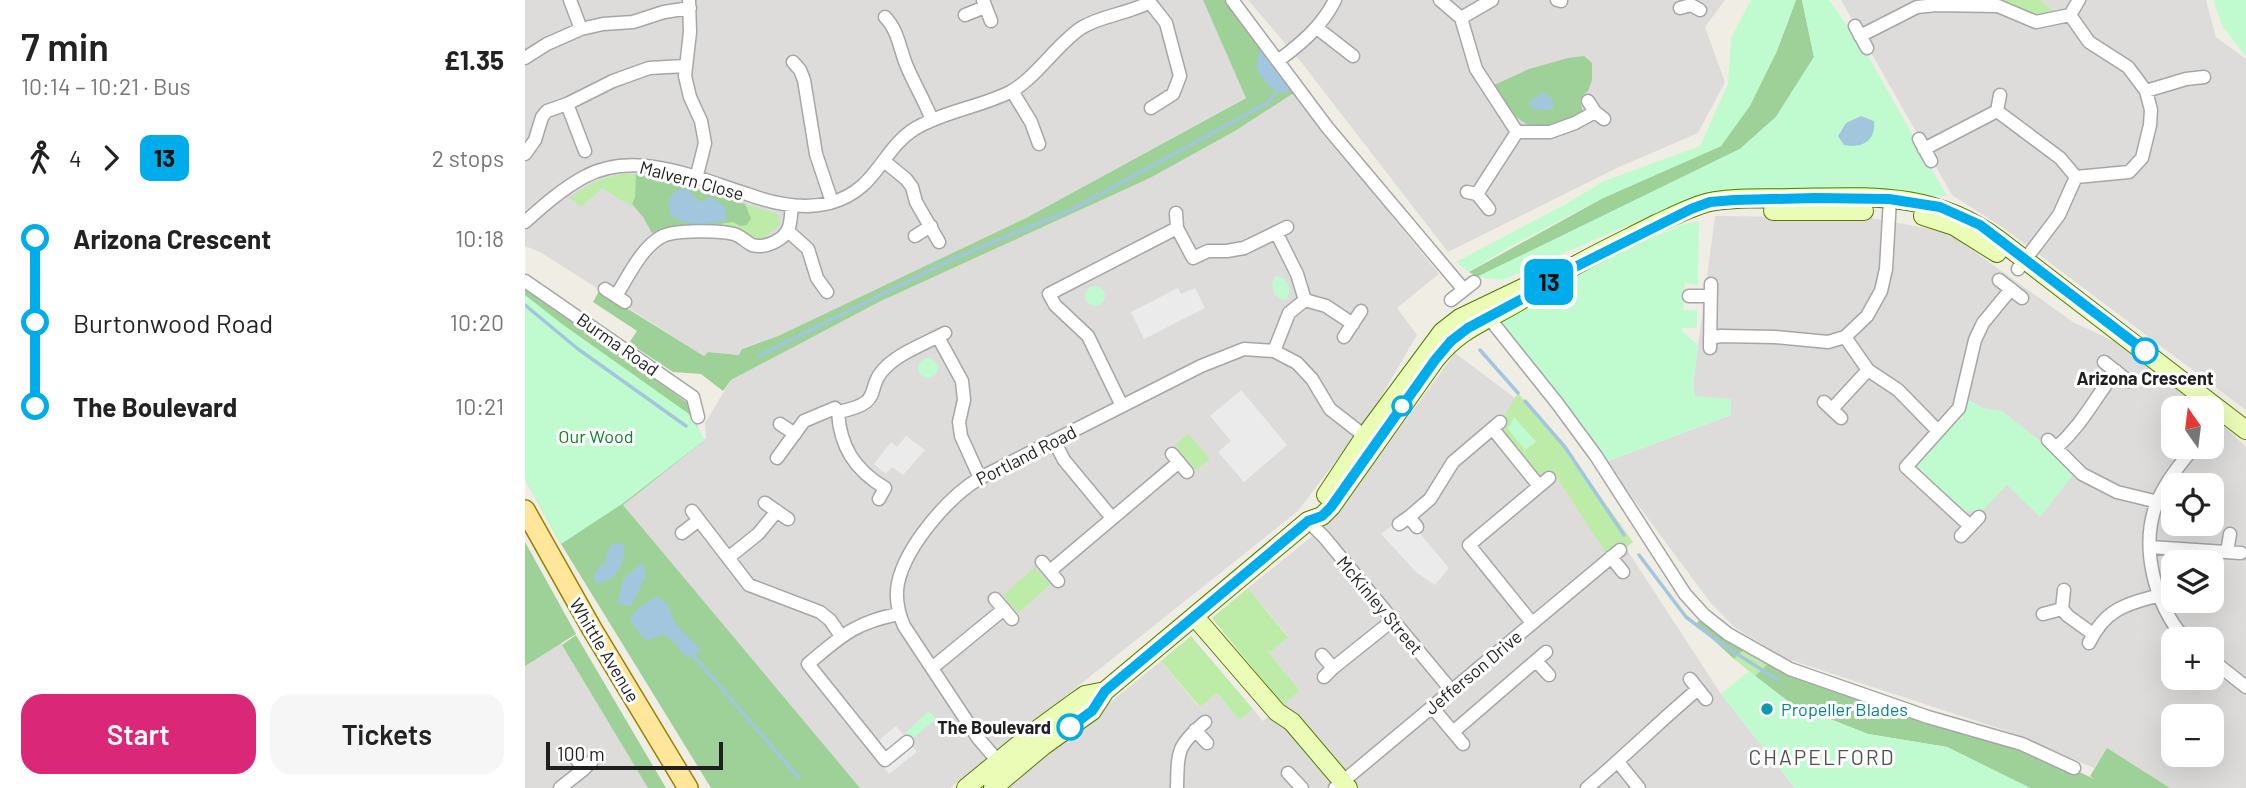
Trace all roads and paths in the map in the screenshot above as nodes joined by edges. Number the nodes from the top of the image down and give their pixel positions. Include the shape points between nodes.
1 (570, 0) edge
2 (1232, 0) edge
3 (1440, 0) edge
4 (1492, 0) edge
5 (2079, 0) edge
6 (1149, 1) edge
7 (1333, 1) edge
8 (1999, 3) edge
9 (689, 4) edge
10 (984, 4) edge
11 (965, 15) dead end
12 (2070, 15) junction
13 (882, 16) dead end
14 (1461, 18) junction
15 (991, 21) dead end
16 (1317, 28) junction
17 (581, 29) junction
18 (1861, 37) dead end
19 (1353, 56) dead end
20 (525, 58) edge
21 (791, 60) dead end
22 (1279, 60) junction
23 (685, 66) junction
24 (2204, 77) dead end
25 (1012, 91) junction
26 (2146, 91) junction
27 (2000, 95) dead end
28 (1588, 100) dead end
29 (567, 104) junction
30 (1149, 108) dead end
31 (1997, 111) junction
32 (932, 120) junction
33 (1327, 127) junction
34 (1517, 132) junction
35 (1317, 136) dead end
36 (1040, 146) dead end
37 (585, 151) dead end
38 (525, 154) edge
39 (1931, 161) dead end
40 (885, 162) junction
41 (2076, 177) junction
42 (696, 179) junction
43 (832, 202) junction
44 (1889, 205) junction
45 (792, 206) junction
46 (1489, 208) dead end
47 (1176, 213) dead end
48 (525, 222) edge
49 (1409, 223) junction
50 (931, 226) junction
51 (1177, 228) junction
52 (788, 231) junction
53 (1398, 232) dead end
54 (915, 236) dead end
55 (939, 242) dead end
56 (2021, 264) junction
57 (1999, 280) dead end
58 (525, 281) edge
59 (2011, 289) junction
60 (827, 292) dead end
61 (615, 295) dead end
62 (1689, 296) dead end
63 (2022, 298) dead end
64 (1305, 300) junction
65 (1451, 300) dead end
66 (1361, 311) dead end
67 (1484, 312) junction
68 (1353, 324) junction
69 (2100, 324) junction
70 (1344, 337) dead end
71 (1845, 337) junction
72 (1274, 351) junction
73 (2104, 362) dead end
74 (1868, 370) junction
75 (2116, 371) junction
76 (2128, 381) dead end
77 (2186, 396) edge
78 (2188, 396) edge
79 (1122, 406) junction
80 (1832, 410) dead end
81 (838, 412) junction
82 (698, 417) dead end
83 (2224, 421) edge
84 (780, 424) dead end
85 (2224, 426) edge
86 (2246, 430) edge
87 (1938, 431) junction
88 (795, 435) junction
89 (1371, 440) junction
90 (1054, 441) junction
91 (2246, 444) edge
92 (777, 458) dead end
93 (2184, 459) edge
94 (1179, 463) dead end
95 (980, 478) junction
96 (879, 499) dead end
97 (2158, 502) junction
98 (765, 503) dead end
99 (525, 510) edge
100 (776, 511) junction
101 (1112, 518) junction
102 (788, 519) dead end
103 (1308, 521) junction
104 (1408, 523) dead end
105 (1970, 527) dead end
106 (682, 533) dead end
107 (2230, 534) dead end
108 (2150, 547) junction
109 (728, 558) junction
110 (1050, 571) dead end
111 (1623, 572) dead end
112 (2064, 590) dead end
113 (2160, 595) junction
114 (1004, 609) dead end
115 (2062, 609) junction
116 (899, 614) junction
117 (2043, 614) dead end
118 (1195, 617) junction
119 (1393, 620) junction
120 (1532, 623) junction
121 (2176, 627) edge
122 (841, 636) junction
123 (1322, 655) dead end
124 (932, 668) junction
125 (2224, 670) edge
126 (1549, 675) dead end
127 (2246, 687) edge
128 (1698, 689) dead end
129 (1451, 690) junction
130 (1432, 707) junction
131 (1453, 732) junction
132 (907, 742) dead end
133 (1207, 743) dead end
134 (1462, 744) dead end
135 (574, 756) dead end
136 (1618, 762) junction
137 (1004, 768) junction
138 (2074, 768) dead end
139 (1340, 786) edge
140 (560, 788) edge
141 (688, 788) edge
142 (966, 788) edge
143 (993, 788) edge
144 (1177, 788) edge
145 (1587, 788) edge
146 (1639, 788) edge

1 - 17 street
2 - 22 street
3 - 14 street
4 - 14 street
5 - 12 street
6 - 25 street, Malvern Close via 1081,28
6 - 30 street via 1166,23 1180,76 1173,94
7 - 16 street
8 - 12 street via 2036,22
8 - 18 street via 1917,7
9 - 17 street via 633,22
9 - 23 street
10 - 11 street
10 - 15 street
12 - 26 street via 2089,42 2128,67
13 - 32 street via 898,38 906,67
14 - 34 street via 1476,69
16 - 19 street
16 - 22 street
17 - 20 street
21 - 43 street via 803,80 816,154
22 - 33 street
23 - 29 street via 649,68
23 - 42 street via 686,86 704,132
24 - 26 street
25 - 32 street, Malvern Close
25 - 36 street
26 - 41 street via 2150,125 2139,164 2129,172
27 - 31 street
28 - 34 street via 1599,116 1550,132
29 - 37 street
29 - 38 street via 547,111
31 - 39 street via 1921,144
31 - 41 street via 2060,158
32 - 40 street, Malvern Close via 904,137
33 - 35 street
33 - 49 street
34 - 46 street via 1472,193
40 - 43 street, Malvern Close via 866,184
40 - 50 street via 912,187
41 - 56 street via 2059,215
42 - 45 street, Malvern Close
42 - 48 street, Malvern Close via 650,166 600,170 571,184
43 - 45 street, Malvern Close
44 - 56 street via 1915,202 1959,214 1980,225
44 - 67 street via 1710,202 1561,274 1520,287
44 - 71 street via 1881,291 1867,316
45 - 52 street
47 - 51 street
49 - 53 street
49 - 65 street via 1469,286
50 - 54 street
50 - 55 street
51 - 64 street via 1193,258 1209,251 1236,251 1281,230
51 - 79 street via 1049,294 1088,336
52 - 60 street via 808,249
52 - 61 street via 762,246 725,233 666,234 644,253
56 - 69 street
57 - 59 street
58 - 82 street, Burma Road via 693,397
59 - 63 street
59 - 87 street via 1983,323 1959,408
62 - 71 street via 1710,290 1710,343 1721,336 1828,342
64 - 68 street via 1326,306
64 - 72 street via 1289,313
66 - 68 street
67 - 89 street via 1460,318 1434,341
67 - 138 street via 1595,456 1685,594 1728,634 1781,665 1823,682 2007,740
68 - 70 street
69 - 77 street
69 - 78 street
71 - 74 street
72 - 79 street, Portland Road via 1236,351
72 - 89 street, Portland Road via 1304,369 1330,409
73 - 75 street
74 - 80 street
74 - 87 street via 1898,390
75 - 76 street
75 - 97 street via 2073,433 2052,444 2082,474 2117,492
79 - 90 street, Portland Road
81 - 88 street via 835,408 809,417
81 - 95 street via 863,406 888,365 941,335 962,381 961,436
81 - 96 street via 841,435 856,465 885,488
83 - 86 street
84 - 88 street
85 - 91 street
87 - 105 street via 1906,467
88 - 92 street
89 - 103 street
90 - 95 street, Portland Road
90 - 101 street
93 - 97 street
94 - 101 street
95 - 116 street, Portland Road via 955,495 909,555 897,586
97 - 108 street
98 - 100 street
99 - 141 main road, Whittle Avenue
100 - 102 street
100 - 109 street via 758,534
101 - 110 street
103 - 118 street
103 - 119 street, McKinley Street
104 - 120 street via 1453,462 1497,426 1544,482 1463,549
106 - 109 street via 695,515
107 - 108 street via 2234,552
108 - 113 street
109 - 122 street via 749,585 809,606 830,620
111 - 120 street, Jefferson Drive via 1616,553
112 - 115 street
113 - 115 street via 2109,614 2091,638
113 - 121 street
114 - 124 street
115 - 117 street
116 - 122 street via 859,625
116 - 124 street
118 - 137 street via 1105,691 1092,711
118 - 139 street via 1277,712 1292,722
119 - 123 street via 1328,672
119 - 129 street, McKinley Street
120 - 129 street, Jefferson Drive
122 - 132 street via 808,664 885,760
124 - 137 street via 978,738
125 - 127 street
126 - 131 street via 1541,657
128 - 136 street
129 - 130 street, Jefferson Drive
130 - 131 street
130 - 139 street, Jefferson Drive
131 - 134 street
133 - 144 street via 1200,726 1184,741 1178,753
135 - 140 street via 588,765
136 - 145 street
136 - 146 street
137 - 142 street
137 - 143 street

